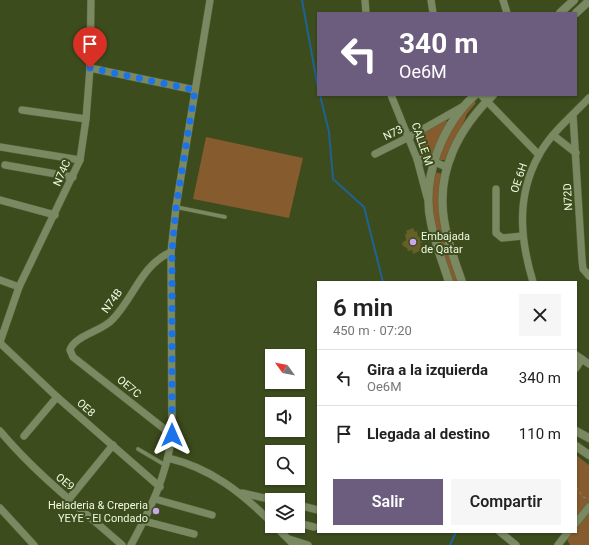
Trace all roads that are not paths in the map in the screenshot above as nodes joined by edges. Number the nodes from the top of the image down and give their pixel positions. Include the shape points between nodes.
1 (91, 0) edge
2 (210, 0) edge
3 (365, 0) edge
4 (431, 0) edge
5 (503, 0) edge
6 (574, 0) edge
7 (589, 1) edge
8 (366, 12) edge
9 (433, 12) edge
10 (507, 12) edge
11 (561, 12) edge
12 (577, 12) edge
13 (90, 68) junction
14 (195, 90) junction
15 (391, 96) edge
16 (474, 96) edge
17 (484, 98) edge
18 (589, 98) edge
19 (462, 107) junction
20 (22, 110) dead end
21 (573, 115) junction
22 (86, 119) junction
23 (554, 135) junction
24 (409, 137) junction
25 (0, 147) edge
26 (576, 153) junction
27 (375, 154) dead end
28 (539, 155) junction
29 (417, 159) junction
30 (80, 160) junction
31 (434, 162) junction
32 (5, 165) dead end
33 (446, 167) junction
34 (73, 177) junction
35 (496, 189) dead end
36 (0, 200) edge
37 (428, 201) junction
38 (176, 207) junction
39 (55, 215) junction
40 (225, 217) dead end
41 (522, 236) junction
42 (172, 252) junction
43 (589, 276) edge
44 (0, 280) edge
45 (450, 281) edge
46 (462, 281) edge
47 (533, 281) edge
48 (19, 287) junction
49 (3, 331) edge
50 (0, 342) edge
51 (73, 357) joint
52 (579, 357) edge
53 (589, 364) edge
54 (57, 397) junction
55 (0, 431) edge
56 (577, 432) edge
57 (172, 435) junction
58 (24, 436) dead end
59 (589, 438) edge
60 (113, 445) junction
61 (577, 447) edge
62 (138, 449) dead end
63 (589, 455) edge
64 (167, 462) junction
65 (160, 487) junction
66 (239, 493) junction
67 (265, 498) edge
68 (69, 499) junction
69 (155, 499) junction
70 (305, 507) edge
71 (589, 507) edge
72 (0, 508) edge
73 (317, 510) edge
74 (263, 514) edge
75 (212, 515) dead end
76 (144, 521) junction
77 (577, 522) edge
78 (305, 525) edge
79 (314, 527) dead end
80 (282, 533) edge
81 (501, 533) edge
82 (567, 533) edge
83 (194, 534) dead end
84 (288, 539) junction
85 (560, 544) edge
86 (34, 545) edge
87 (122, 545) edge
88 (131, 545) edge
89 (294, 545) edge
90 (308, 545) edge
91 (516, 545) edge

1 - 13 street, N74C
2 - 14 street
3 - 8 street
4 - 9 street
5 - 10 street
6 - 11 street
7 - 12 street
13 - 14 street
13 - 22 street, N74C
14 - 38 street
15 - 24 street, CALLE M
16 - 19 street
17 - 28 street
17 - 33 street via 462,132
18 - 21 street, OE 6H
19 - 24 street, N73
19 - 31 street
20 - 22 street
21 - 23 street, OE 6H
21 - 26 street, N72D
22 - 30 street, N74C
23 - 26 street
23 - 28 street, OE 6H
24 - 27 street, N73
24 - 29 street, CALLE M
25 - 30 street
26 - 43 street, N72D via 583,270
28 - 41 street, OE 6H via 526,186 521,209
29 - 31 street
29 - 37 street, CALLE M
30 - 34 street, N74C
31 - 33 street
31 - 37 street
32 - 34 street
33 - 46 street via 444,220
34 - 39 street, N74C
35 - 41 street via 496,233 502,238
36 - 39 street
37 - 45 street via 431,223
38 - 40 lane
38 - 42 street
39 - 48 street, N74C
41 - 47 street, OE 6H
42 - 51 street, N74B via 160,257 149,268 112,321 74,343 70,350
42 - 57 street
44 - 48 street
48 - 49 street, N74C
49 - 50 street, N74C
50 - 54 street, OE8
51 - 57 street, OE7C
52 - 53 street
54 - 58 street
54 - 60 street, OE8
55 - 68 street, OE9 via 22,457
56 - 59 street
57 - 64 street
60 - 65 street, OE8
60 - 68 street
61 - 63 street
62 - 64 lane
64 - 65 street
64 - 66 street via 218,477
65 - 69 street
66 - 67 street
66 - 74 street
68 - 87 street, OE9
69 - 75 street
69 - 76 street
70 - 73 street
71 - 77 street
72 - 86 street
76 - 83 street
76 - 88 street
78 - 79 street
80 - 84 street
81 - 91 street
82 - 85 street
84 - 89 street
84 - 90 street

